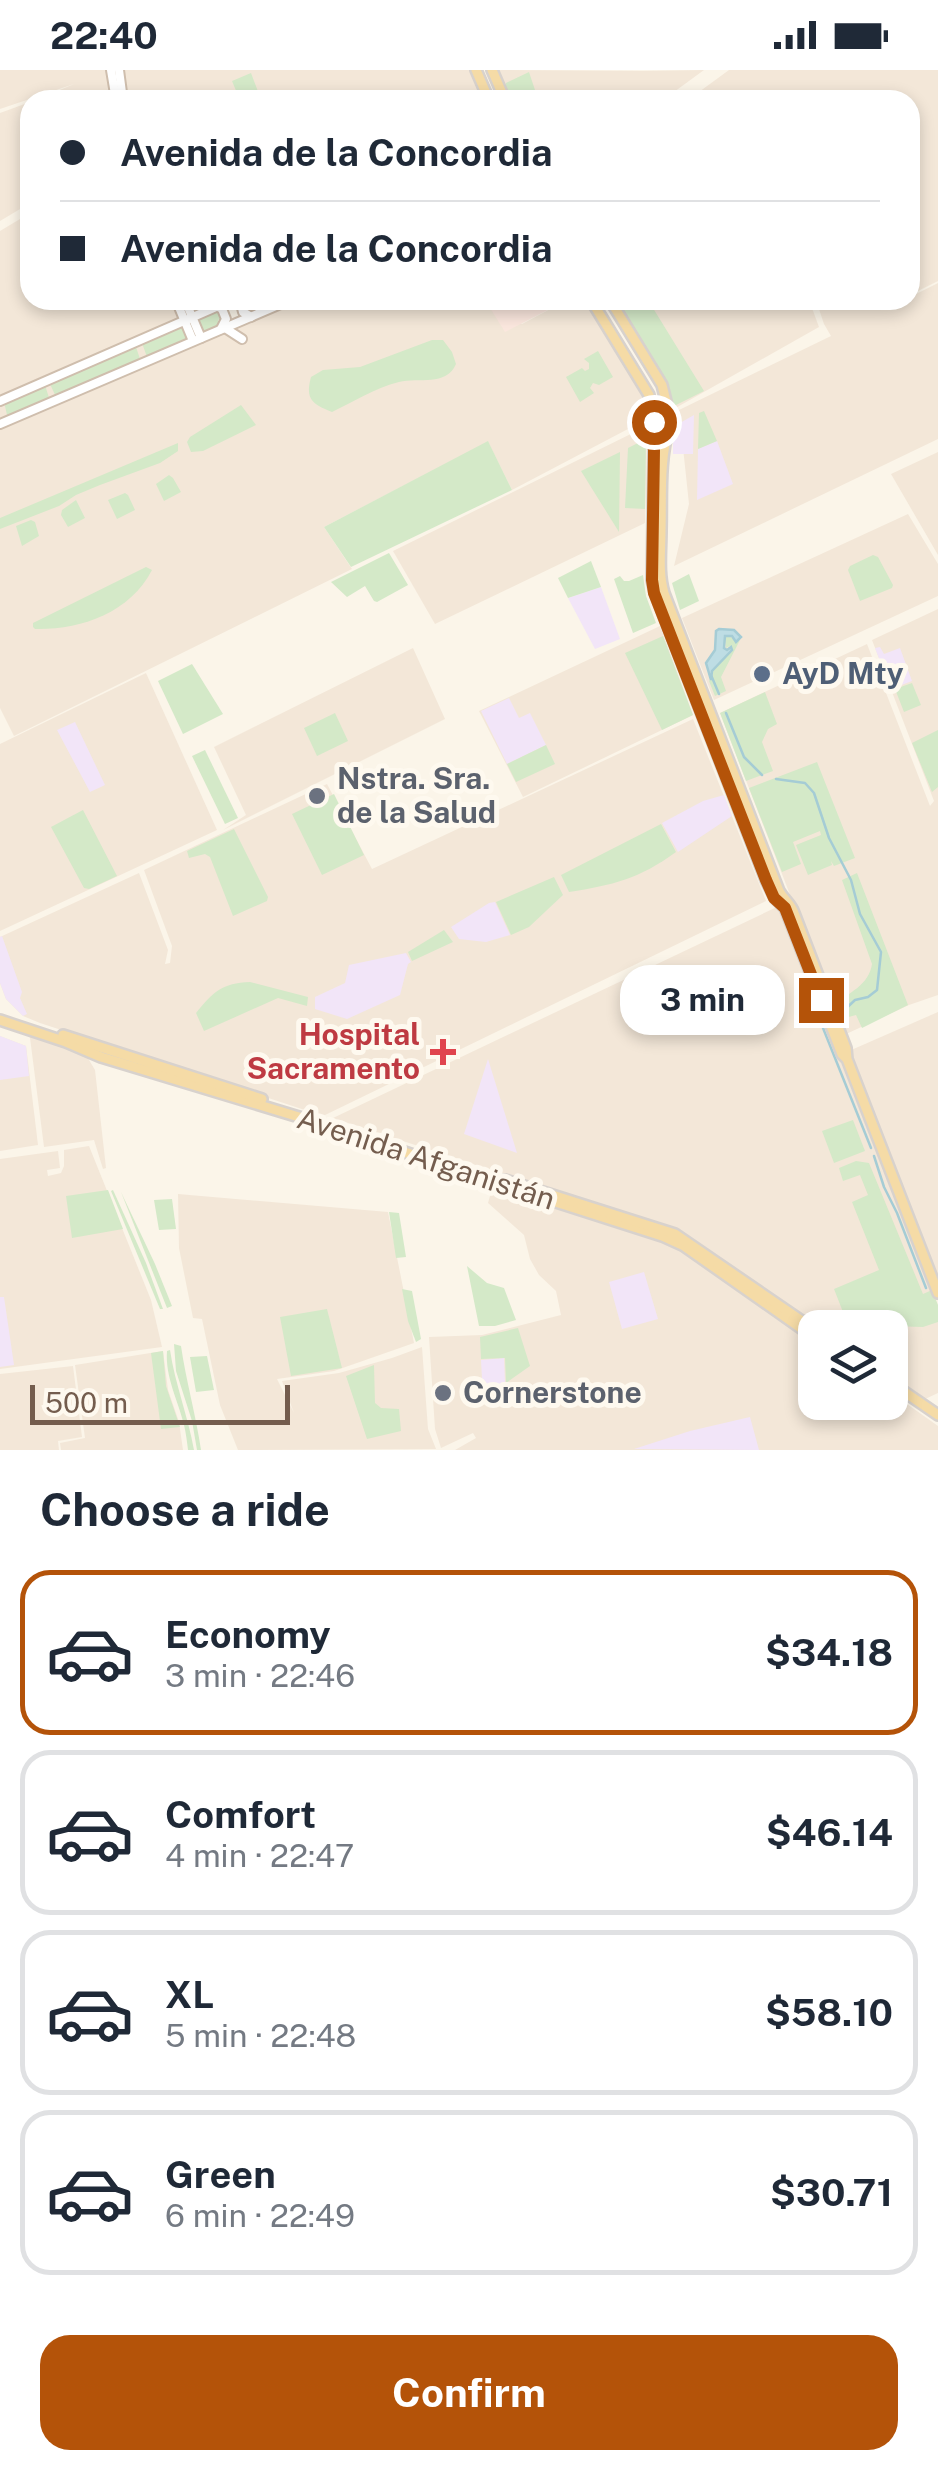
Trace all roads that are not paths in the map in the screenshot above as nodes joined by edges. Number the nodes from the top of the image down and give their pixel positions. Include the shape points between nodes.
1 (182, 310) edge
2 (187, 310) edge
3 (209, 310) edge
4 (222, 310) edge
5 (242, 310) edge
6 (268, 310) edge
7 (597, 310) edge
8 (616, 310) edge
9 (252, 317) junction
10 (188, 319) junction
11 (223, 329) junction
12 (197, 339) junction
13 (242, 339) dead end
14 (0, 401) edge
15 (0, 424) edge
16 (653, 429) junction
17 (667, 430) junction
18 (647, 559) dead end
19 (652, 580) junction
20 (693, 709) dead end
21 (706, 729) junction
22 (0, 1011) edge
23 (0, 1020) edge
24 (16, 1022) junction
25 (93, 1044) junction
26 (102, 1057) junction
27 (132, 1057) junction
28 (847, 1059) junction
29 (94, 1068) dead end
30 (160, 1073) junction
31 (182, 1073) junction
32 (938, 1293) edge
33 (798, 1318) edge
34 (798, 1326) edge
35 (908, 1398) edge
36 (938, 1419) edge

1 - 10 main road
2 - 10 main road
3 - 10 main road
4 - 11 main road
5 - 9 main road
6 - 9 main road
7 - 16 main road via 649,395
8 - 17 main road via 662,385
9 - 11 main road
10 - 12 main road
10 - 14 main road
11 - 12 main road
11 - 13 main road
12 - 15 main road
16 - 17 main road via 661,438
16 - 17 main road via 660,420
16 - 19 main road
17 - 28 main road via 661,584
18 - 19 main road
19 - 21 main road
20 - 21 main road
21 - 28 main road
22 - 24 main road
23 - 24 main road
24 - 25 main road, Avenida Afganistán
24 - 26 main road, Avenida Afganistán
25 - 26 main road
25 - 27 main road, Avenida Afganistán
26 - 27 main road
26 - 29 main road
26 - 30 main road, Avenida Afganistán
27 - 31 main road, Avenida Afganistán
28 - 32 main road
30 - 31 main road
30 - 34 main road, Avenida Afganistán via 662,1236
31 - 33 main road, Avenida Afganistán via 675,1234
35 - 36 main road

